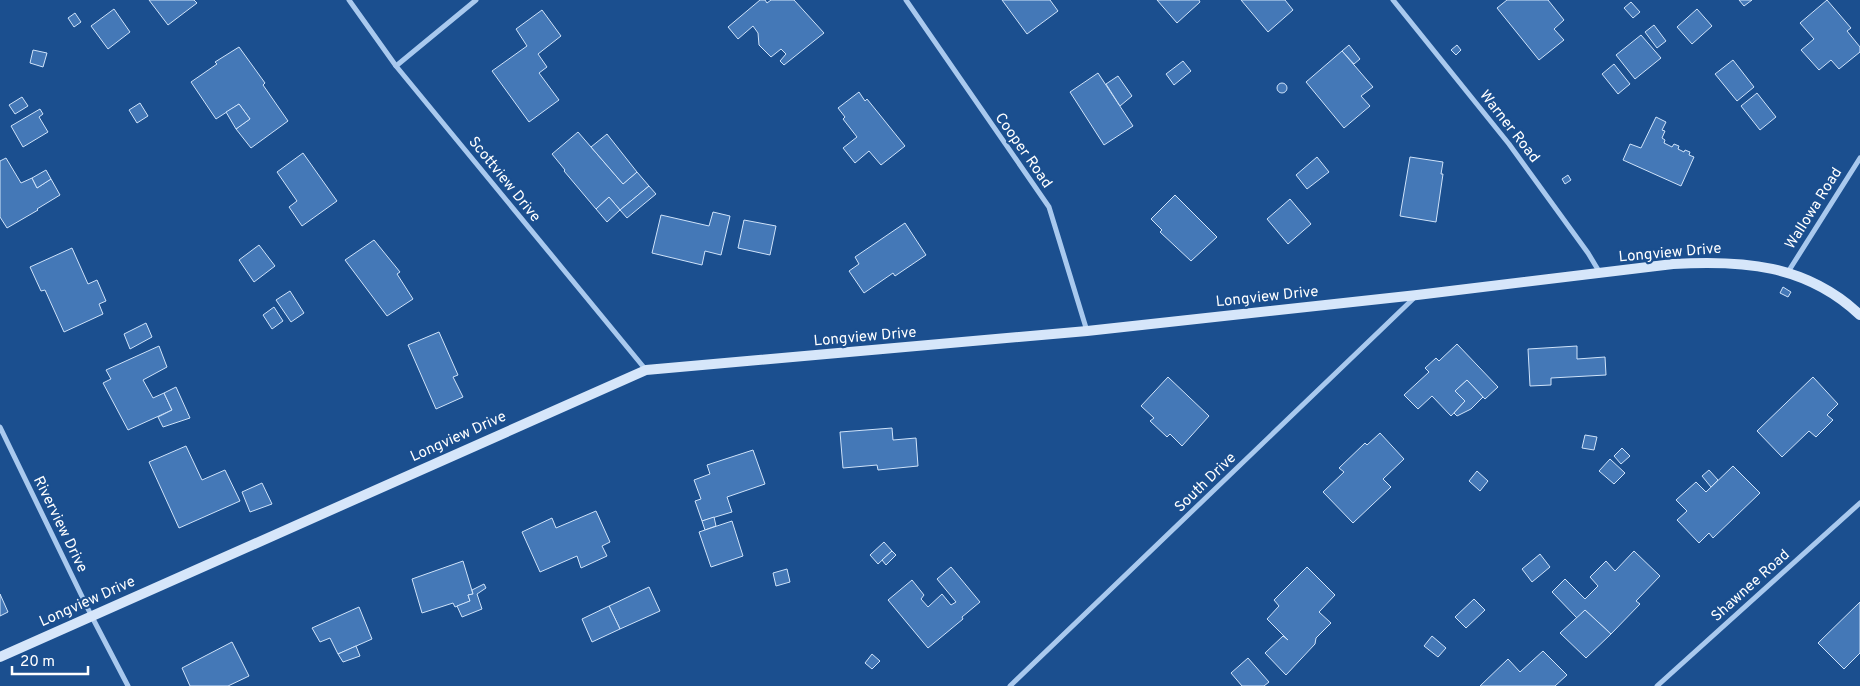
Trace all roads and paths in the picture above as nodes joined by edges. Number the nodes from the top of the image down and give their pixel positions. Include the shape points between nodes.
1 (349, 0) edge
2 (476, 0) edge
3 (906, 0) edge
4 (1393, 0) edge
5 (396, 66) junction
6 (1860, 158) edge
7 (1788, 272) junction
8 (1600, 273) junction
9 (1417, 295) junction
10 (1860, 314) edge
11 (1087, 331) junction
12 (646, 370) junction
13 (0, 427) edge
14 (1860, 503) edge
15 (91, 615) junction
16 (0, 657) edge
17 (128, 686) edge
18 (1010, 686) edge
19 (1658, 686) edge

1 - 5 street, Scottview Drive
2 - 5 street
3 - 11 street, Cooper Road via 1049,207
4 - 8 street, Warner Road via 1509,144
5 - 12 street, Scottview Drive
6 - 7 street, Wallowa Road
7 - 8 street, Longview Drive via 1729,262 1673,264
7 - 10 street, Longview Drive via 1833,294
8 - 9 street, Longview Drive
9 - 11 street, Longview Drive
9 - 18 street, South Drive
11 - 12 street, Longview Drive
12 - 15 street, Longview Drive
13 - 15 street, Riverview Drive
14 - 19 street, Shawnee Road
15 - 16 street, Longview Drive
15 - 17 street, Riverview Drive

